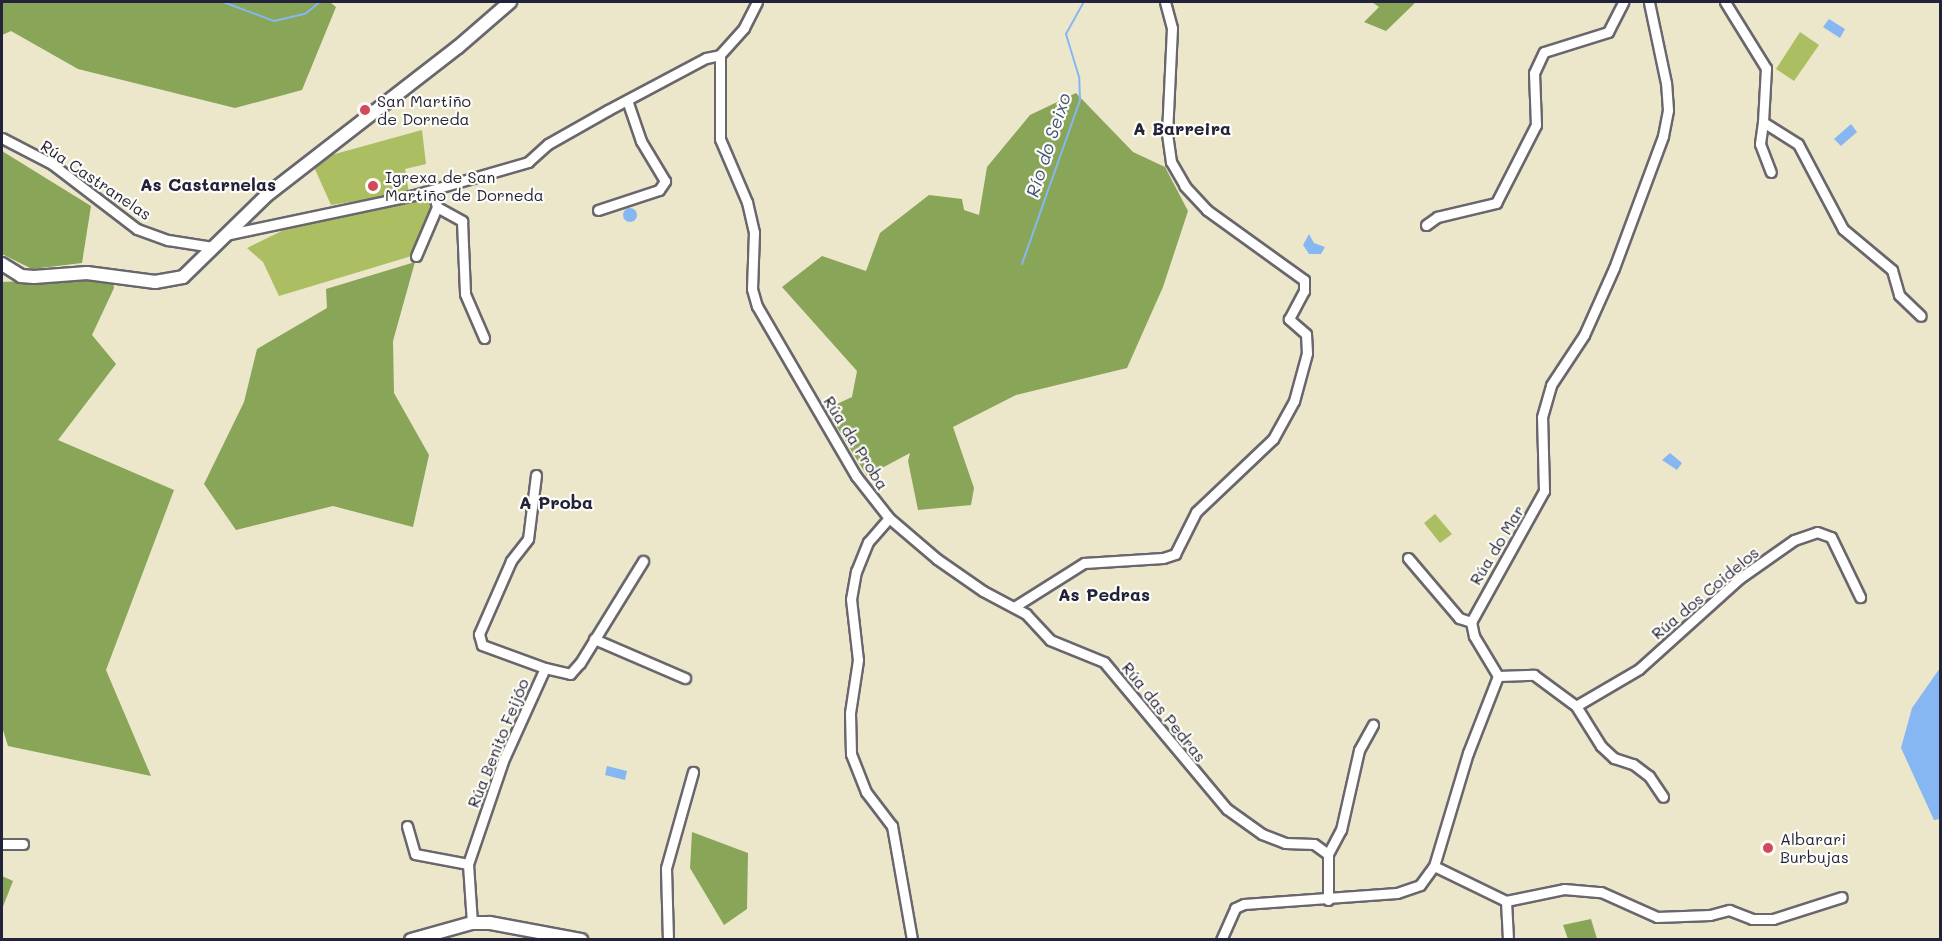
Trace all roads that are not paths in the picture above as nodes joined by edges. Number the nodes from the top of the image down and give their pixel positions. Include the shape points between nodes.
1 (510, 2) edge
2 (757, 2) edge
3 (1165, 2) edge
4 (1623, 2) edge
5 (1649, 2) edge
6 (1725, 2) edge
7 (720, 55) junction
8 (627, 100) junction
9 (1763, 122) junction
10 (2, 138) edge
11 (1771, 172) dead end
12 (433, 191) junction
13 (437, 207) junction
14 (598, 210) dead end
15 (1426, 225) dead end
16 (222, 235) junction
17 (212, 247) junction
18 (416, 256) dead end
19 (2, 264) edge
20 (1921, 316) dead end
21 (484, 338) dead end
22 (536, 475) dead end
23 (889, 518) junction
24 (1408, 558) dead end
25 (643, 561) dead end
26 (1860, 597) dead end
27 (1014, 607) junction
28 (1471, 622) junction
29 (594, 639) junction
30 (545, 668) junction
31 (1498, 676) junction
32 (685, 678) dead end
33 (1576, 706) junction
34 (1373, 725) dead end
35 (693, 772) dead end
36 (1663, 797) dead end
37 (407, 826) dead end
38 (2, 844) edge
39 (23, 844) dead end
40 (1328, 854) junction
41 (468, 864) junction
42 (1434, 866) junction
43 (1842, 897) dead end
44 (1328, 900) junction
45 (1506, 901) junction
46 (472, 923) junction
47 (411, 939) edge
48 (581, 939) edge
49 (668, 939) edge
50 (912, 939) edge
51 (1221, 939) edge
52 (1508, 939) edge

1 - 16 main road
2 - 7 street via 744,28
3 - 27 street via 1172,28 1167,134 1171,162 1185,186 1207,210 1304,280 1304,291 1289,319 1305,334 1307,353 1293,401 1273,439 1196,512 1175,554 1084,563
4 - 15 street via 1608,32 1544,52 1534,74 1536,125 1496,204 1437,218
5 - 28 street, Rúa do Mar via 1666,83 1668,110 1663,136 1614,268 1584,335 1551,385 1542,417 1544,491
6 - 9 street via 1766,68
7 - 8 street via 706,58
7 - 23 street, Rúa da Proba via 720,139 747,202 754,231 752,289 757,306 856,476
8 - 12 street via 548,144 528,162
8 - 14 street via 641,141 665,182 659,190
9 - 11 street via 1760,144
9 - 20 street via 1798,144 1843,229 1892,270 1899,295
10 - 17 street, Rúa Castranelas via 52,164 137,228 168,240
12 - 13 street
12 - 16 street via 233,236
13 - 18 street
13 - 21 street via 462,221 465,294
16 - 17 main road
17 - 19 main road via 194,270 168,282 87,273 21,276
22 - 30 street, Rúa Benito Feijóo via 528,539 511,561 479,634 482,645
23 - 27 street, Rúa das Pedras via 937,559
23 - 50 street via 868,542 856,571 851,599 858,660 850,713 851,754 866,792 892,826
24 - 28 street via 1459,618
25 - 29 street, Rúa Benito Feijóo
26 - 33 street, Rúa dos Coidelos via 1831,537 1816,532 1794,540 1740,578 1639,669
27 - 40 street, Rúa das Pedras via 1050,640 1104,662 1227,808 1262,834 1285,843 1314,844
28 - 31 street via 1474,636
29 - 30 street, Rúa Benito Feijóo via 570,674
29 - 32 street
30 - 41 street, Rúa Benito Feijóo via 503,762
31 - 33 street via 1534,675
31 - 42 street via 1468,753
33 - 36 street via 1601,746 1614,758 1633,764 1649,776
34 - 40 street via 1359,750 1341,830
35 - 49 street via 666,868
37 - 41 street via 415,854
38 - 39 street
40 - 44 street
41 - 46 street, Rúa Benito Feijóo
42 - 44 street via 1426,879 1411,889
42 - 45 street
43 - 45 street via 1773,919 1752,920 1729,910 1710,915 1657,917 1601,892 1564,889
44 - 51 street via 1244,903 1235,908
45 - 52 street
46 - 47 main road
46 - 48 main road via 508,924

